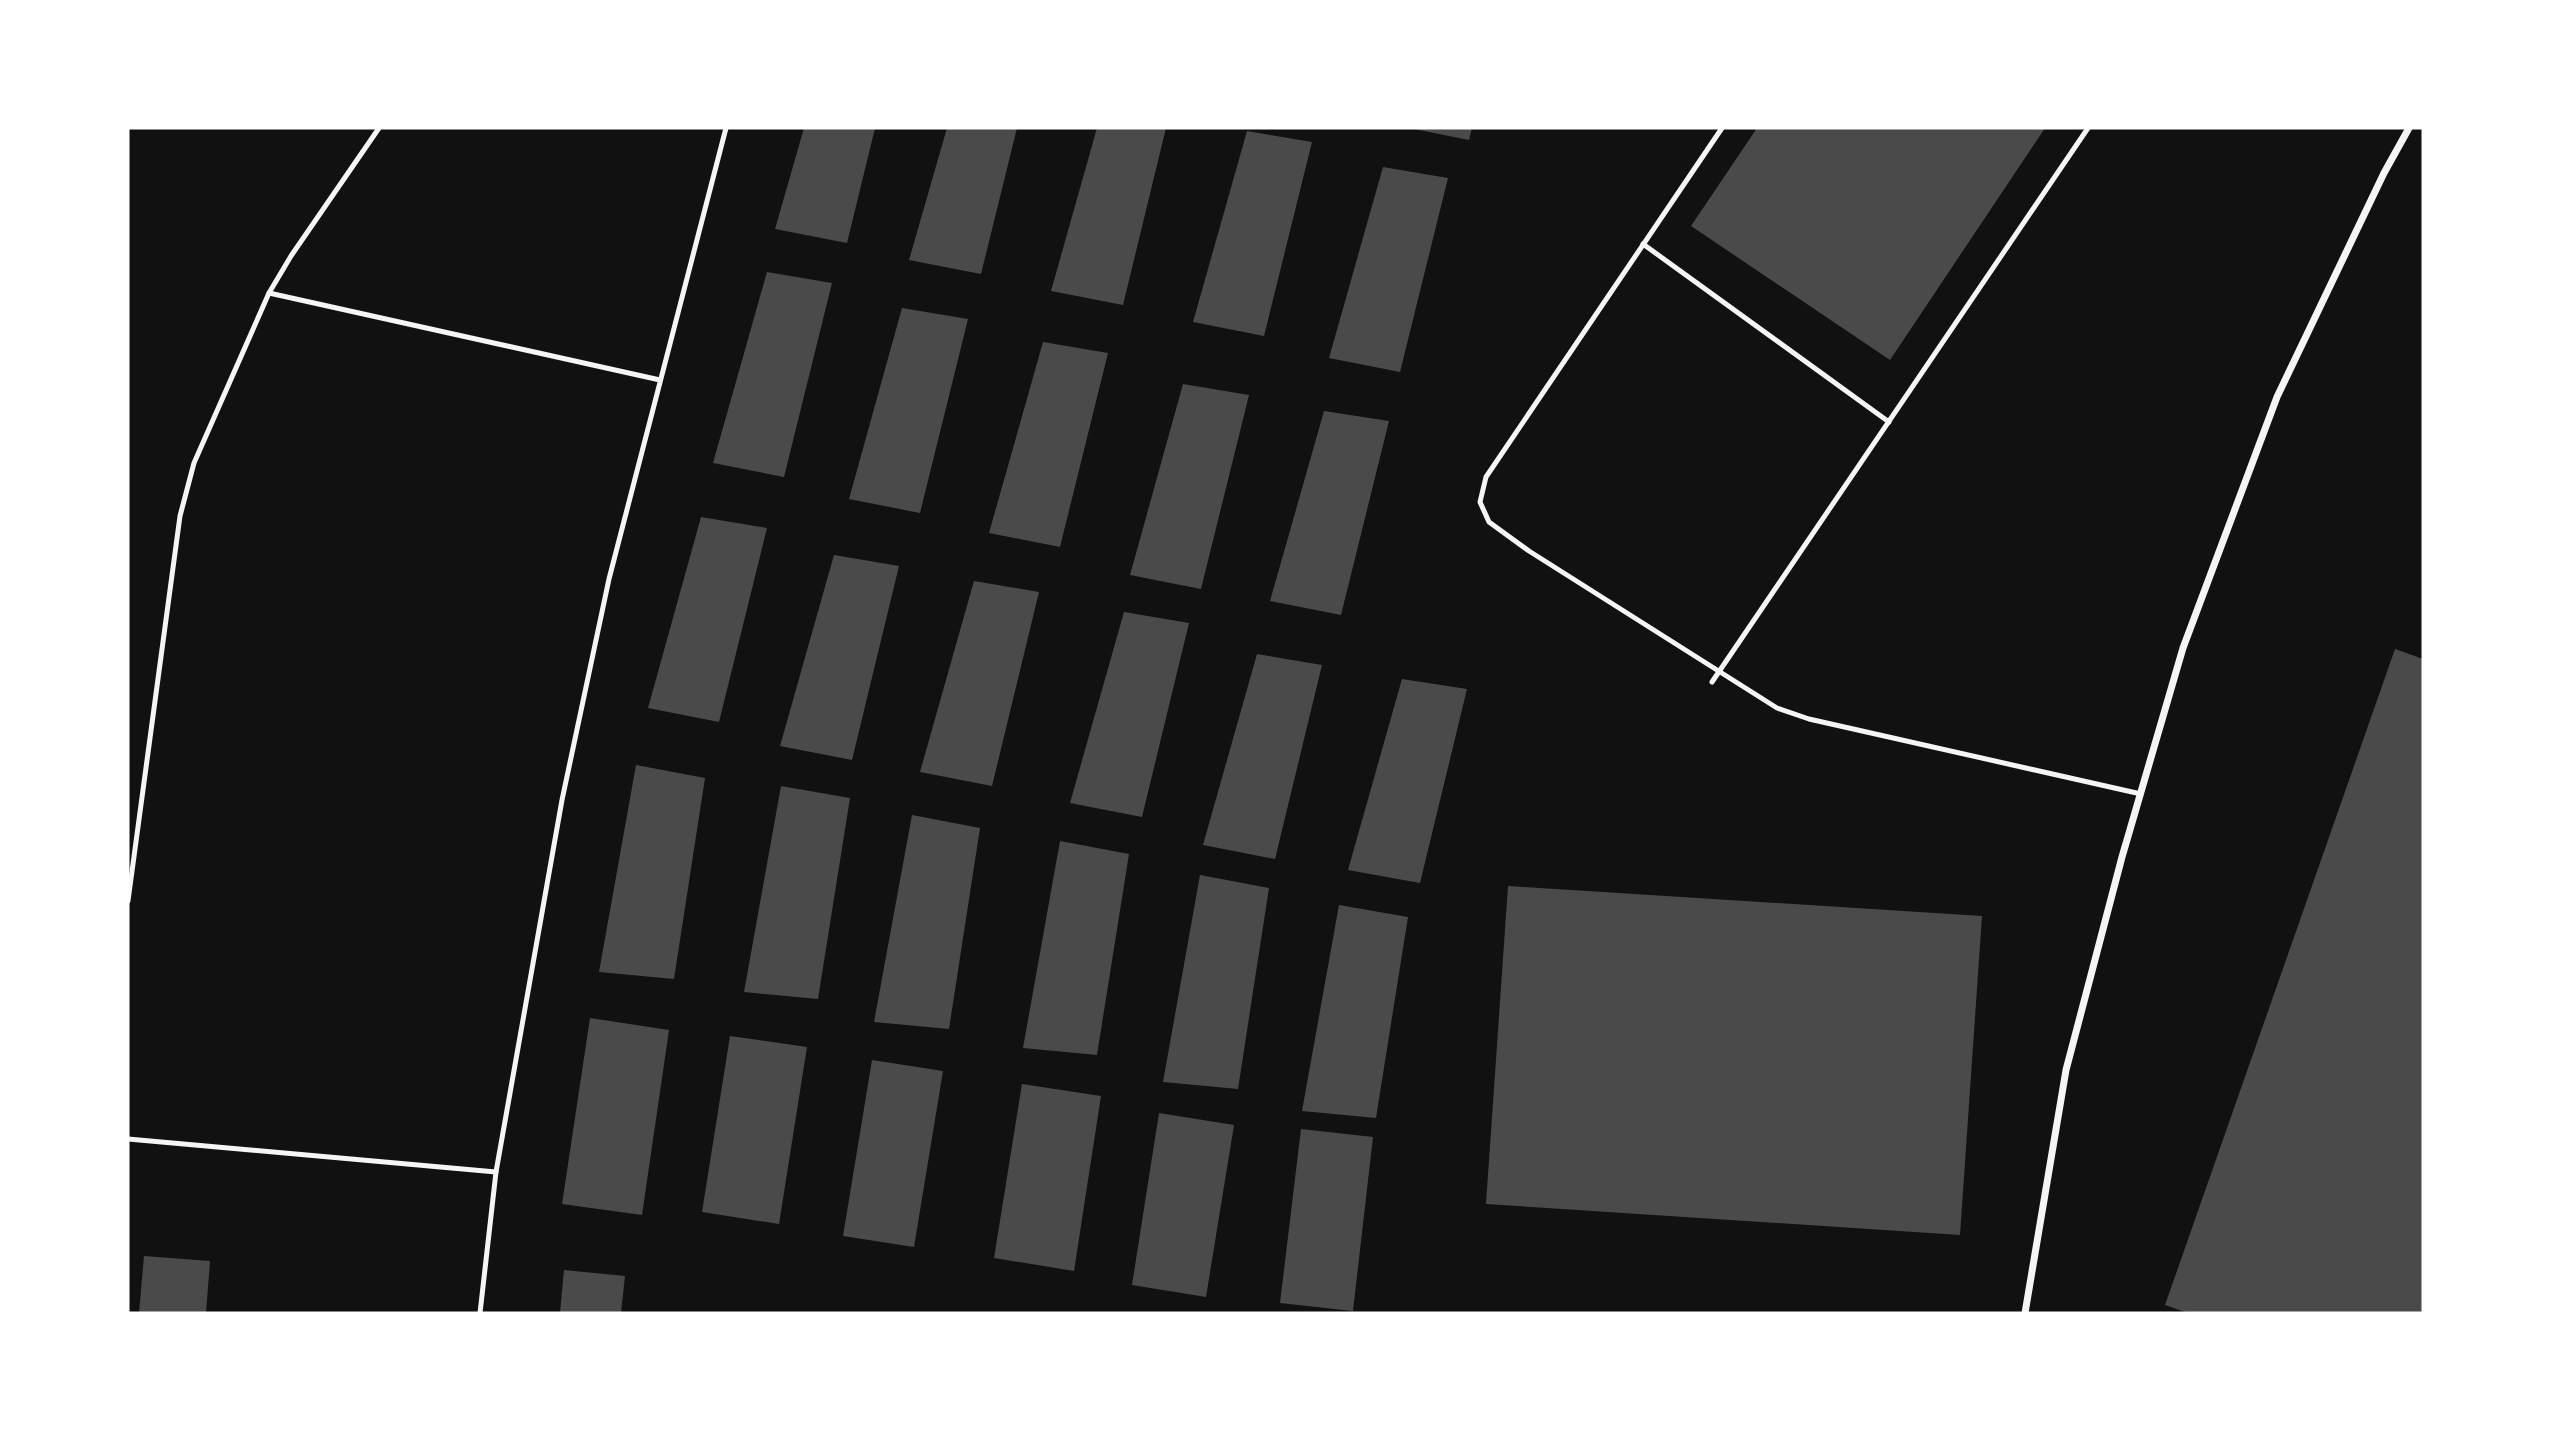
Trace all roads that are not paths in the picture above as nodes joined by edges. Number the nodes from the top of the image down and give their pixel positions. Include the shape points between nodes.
1 (379, 128) edge
2 (726, 128) edge
3 (1723, 128) edge
4 (2088, 128) edge
5 (2409, 128) edge
6 (1643, 244) junction
7 (269, 293) junction
8 (660, 380) junction
9 (1889, 422) junction
10 (1718, 672) junction
11 (1712, 682) dead end
12 (2141, 794) junction
13 (128, 901) edge
14 (128, 1139) edge
15 (496, 1172) junction
16 (480, 1313) edge
17 (2025, 1313) edge

1 - 7 lane
2 - 8 lane
3 - 6 lane
4 - 9 lane
5 - 12 street via 2277,397 2183,648
6 - 9 lane
6 - 10 lane via 1486,477 1480,502 1489,522 1529,551
7 - 8 lane
7 - 13 lane via 194,463 180,516
8 - 15 lane via 609,579 565,787
9 - 10 lane
10 - 11 lane
10 - 12 lane via 1777,708 1809,719
12 - 17 street via 2066,1070
14 - 15 lane
15 - 16 lane

